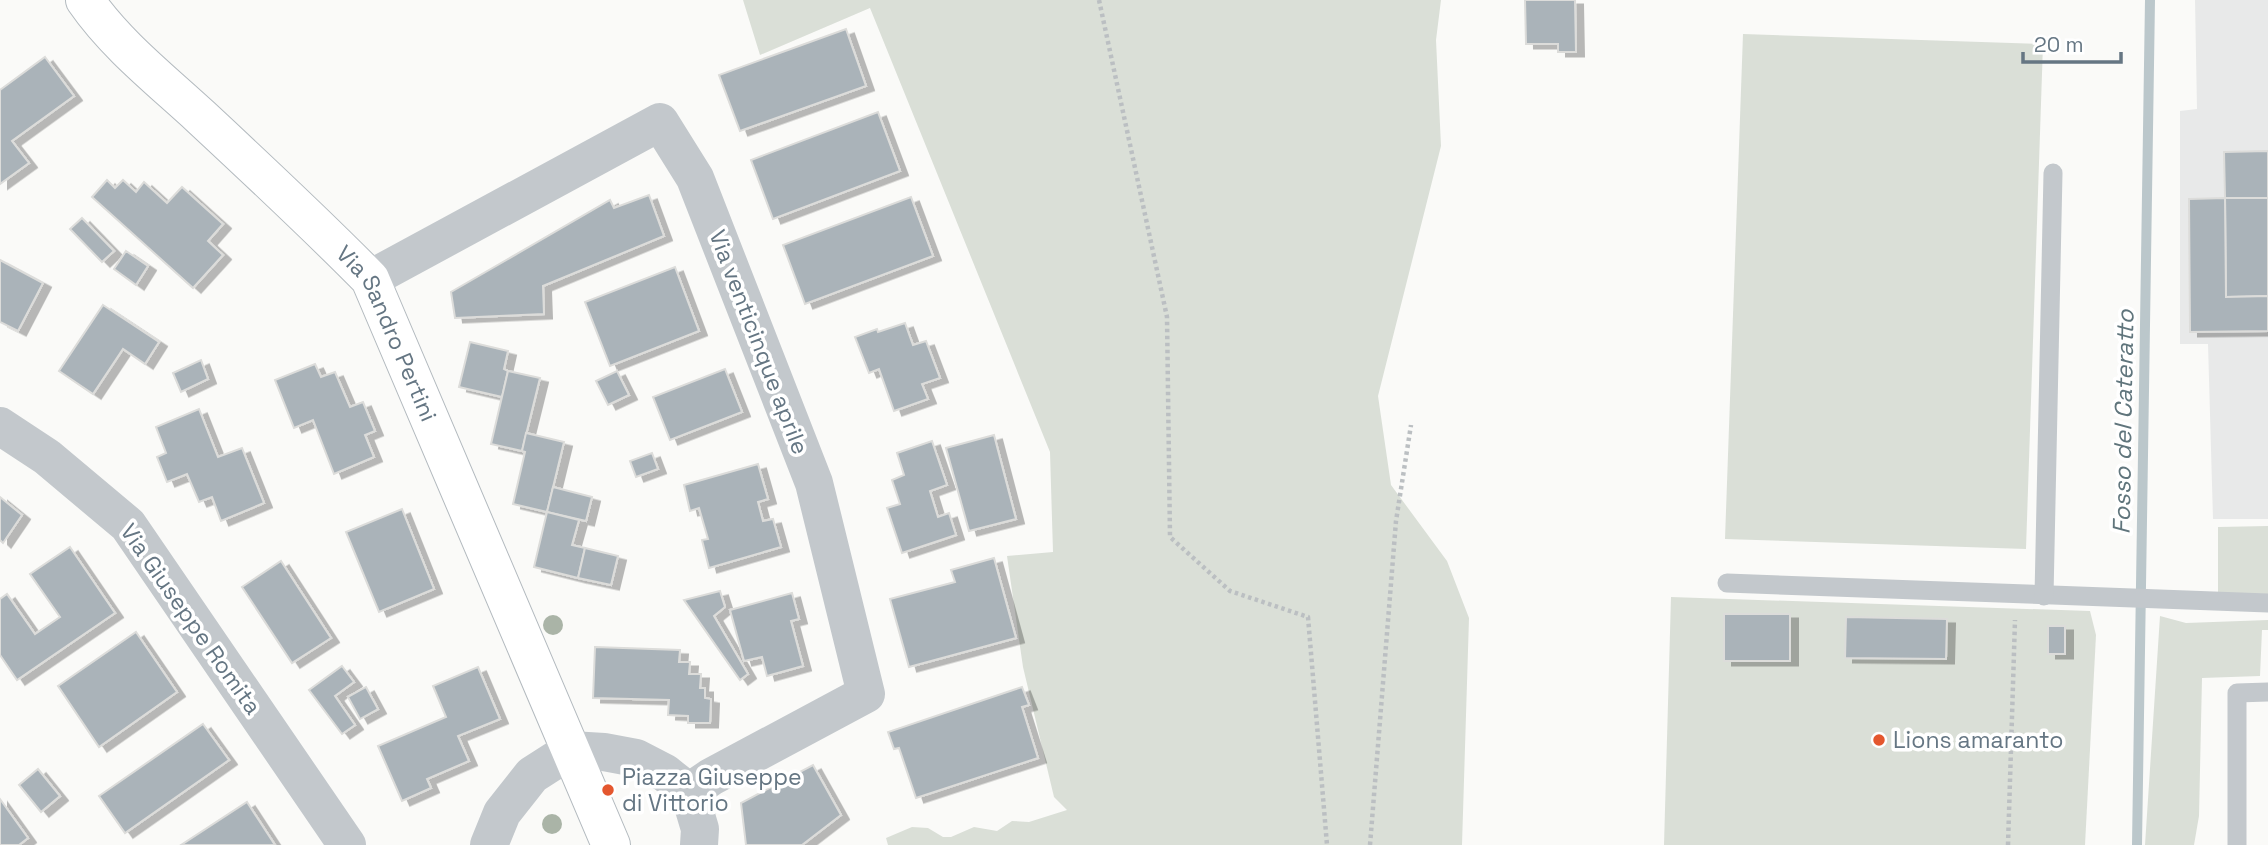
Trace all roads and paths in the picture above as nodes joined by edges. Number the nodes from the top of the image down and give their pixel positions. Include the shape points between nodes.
1 (85, 0) edge
2 (1099, 0) edge
3 (2053, 173) dead end
4 (370, 279) junction
5 (1411, 425) dead end
6 (0, 426) edge
7 (1727, 583) dead end
8 (2016, 595) junction
9 (2044, 596) junction
10 (2268, 603) edge
11 (2268, 692) edge
12 (571, 750) junction
13 (689, 792) junction
14 (347, 845) edge
15 (489, 845) edge
16 (611, 845) edge
17 (699, 845) edge
18 (1327, 845) edge
19 (1370, 845) edge
20 (2008, 845) edge
21 (2237, 845) edge

1 - 4 street, Via Sandro Pertini via 134,55
2 - 18 path via 1167,317 1170,537 1230,591 1308,617
3 - 9 lane
4 - 12 street, Via Sandro Pertini
4 - 13 street, Via venticinque aprile via 660,122 674,144 695,178 814,483 866,694
5 - 19 path via 1396,521
6 - 14 street, Via Giuseppe Romita via 47,457 128,525
7 - 8 lane
8 - 9 lane
8 - 20 path
9 - 10 lane
11 - 21 lane via 2237,693
12 - 13 street via 636,758
12 - 15 street via 532,775 502,813
12 - 16 street
13 - 17 street via 700,829

